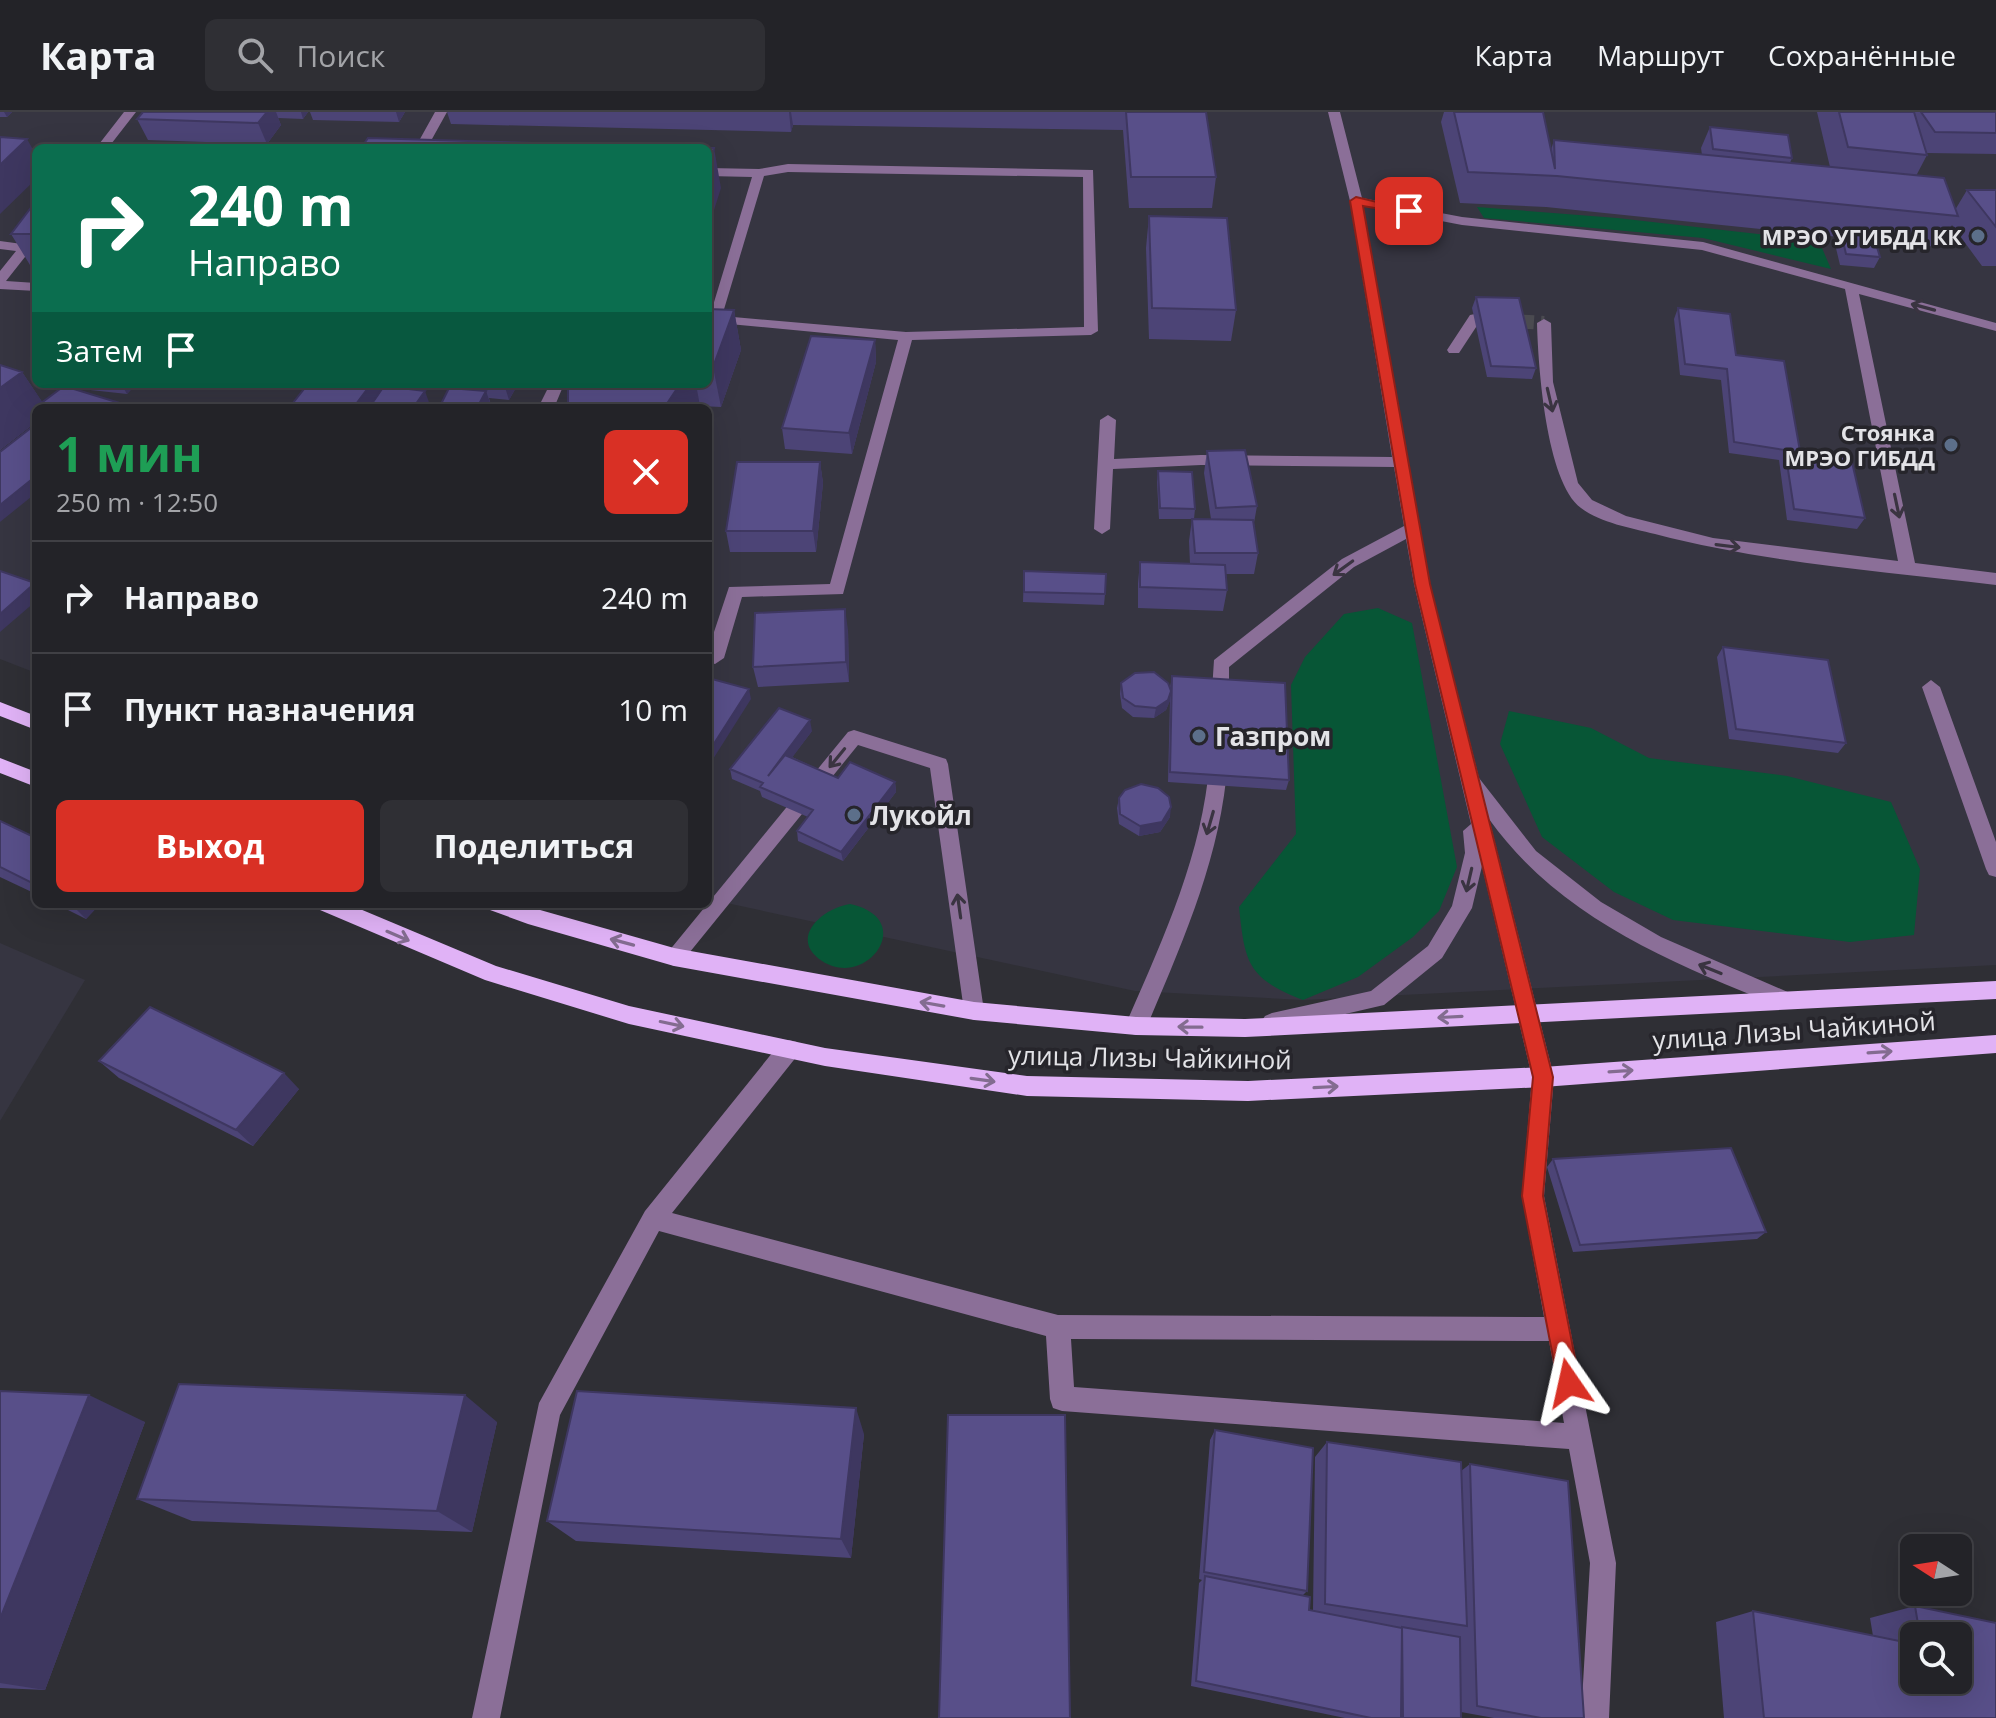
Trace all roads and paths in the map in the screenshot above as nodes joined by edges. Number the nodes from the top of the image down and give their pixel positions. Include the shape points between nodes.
1 (130, 112) edge
2 (441, 112) edge
3 (1334, 112) edge
4 (105, 144) edge
5 (423, 144) edge
6 (0, 150) edge
7 (32, 153) edge
8 (712, 172) edge
9 (759, 173) junction
10 (1356, 201) junction
11 (32, 239) edge
12 (0, 245) edge
13 (25, 248) junction
14 (0, 282) edge
15 (32, 286) edge
16 (1851, 286) junction
17 (1475, 318) edge
18 (1544, 323) dead end
19 (1996, 327) edge
20 (906, 336) junction
21 (1454, 350) dead end
22 (1108, 420) dead end
23 (1402, 462) junction
24 (1106, 464) junction
25 (1102, 529) dead end
26 (1411, 529) junction
27 (1908, 569) junction
28 (1996, 579) edge
29 (712, 655) edge
30 (1931, 687) dead end
31 (0, 709) edge
32 (32, 721) edge
33 (0, 765) edge
34 (1468, 776) junction
35 (32, 778) edge
36 (1996, 869) edge
37 (336, 908) edge
38 (532, 910) edge
39 (674, 957) junction
40 (1996, 990) edge
41 (1783, 999) junction
42 (974, 1011) junction
43 (1528, 1013) junction
44 (1136, 1026) junction
45 (1245, 1028) junction
46 (1996, 1044) edge
47 (789, 1049) junction
48 (1543, 1077) junction
49 (653, 1219) junction
50 (1058, 1327) junction
51 (1558, 1329) junction
52 (1579, 1437) junction
53 (486, 1718) edge
54 (1595, 1718) edge

1 - 4 street
2 - 5 street
3 - 10 street
6 - 7 street
8 - 9 street
9 - 20 street via 714,320
9 - 20 street via 788,168 1089,173 1091,331
10 - 16 street via 1462,221 1703,246
10 - 23 street
11 - 13 street
12 - 13 street
13 - 14 street
14 - 15 street
19 -> 16 street
16 -> 27 street
17 - 21 street
18 -> 27 street via 1546,382 1570,484 1586,504 1621,520 1713,544
20 - 29 street via 837,590 735,591
22 - 24 street
23 - 24 street
23 - 26 street
24 - 25 street
26 - 34 street
26 -> 44 street via 1348,563 1220,665 1218,793 1186,909
27 - 28 street
30 - 36 street
31 - 32 main road
33 - 35 main road
41 -> 34 street via 1663,950 1597,912 1537,864
34 - 43 street
34 -> 45 street via 1475,853 1462,908 1435,952 1377,999
37 -> 47 main road, улица Лизы Чайкиной via 492,974 629,1015
39 -> 38 main road, улица Лизы Чайкиной
42 -> 39 main road, улица Лизы Чайкиной
42 -> 39 street via 939,764 854,737
40 - 41 main road, улица Лизы Чайкиной
41 - 43 main road, улица Лизы Чайкиной
42 - 44 main road, улица Лизы Чайкиной
43 -> 45 main road, улица Лизы Чайкиной
43 - 48 street
45 -> 44 main road, улица Лизы Чайкиной
48 -> 46 main road, улица Лизы Чайкиной
47 -> 48 main road, улица Лизы Чайкиной via 1027,1086 1248,1091
47 - 49 street
48 - 51 street via 1533,1196
49 - 50 street
49 - 53 street via 548,1412
50 - 51 street
50 - 52 street via 1062,1399
51 - 52 street
52 - 54 street via 1603,1563

